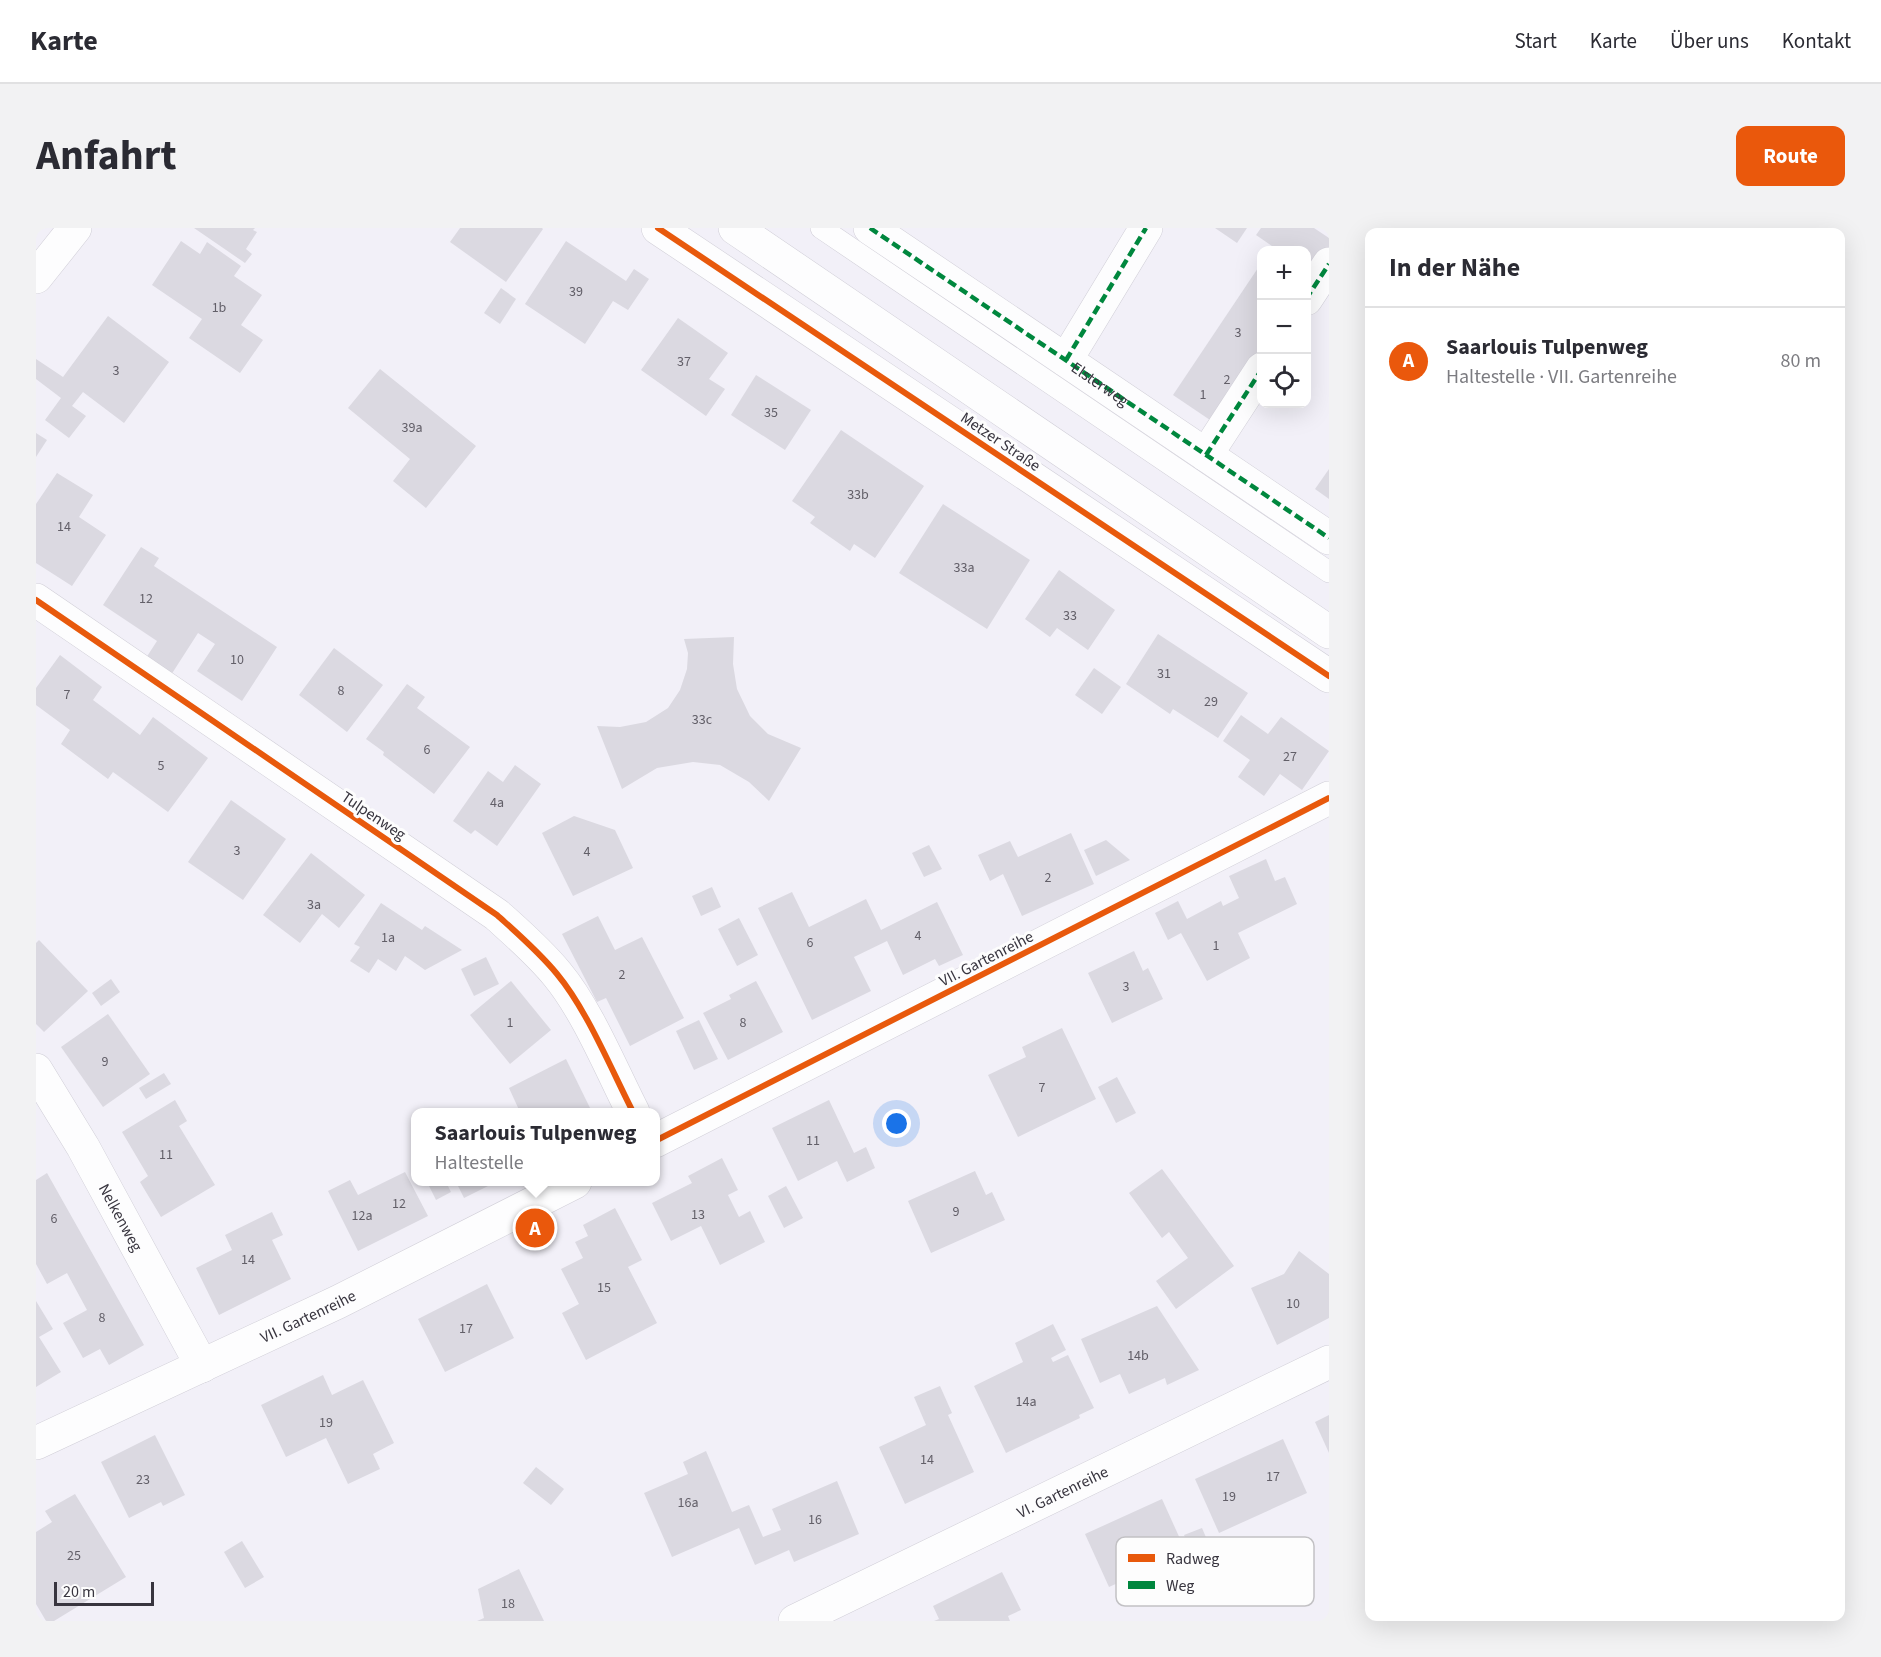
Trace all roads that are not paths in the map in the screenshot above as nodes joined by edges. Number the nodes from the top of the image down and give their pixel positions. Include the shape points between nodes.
1 (75, 228) edge
2 (658, 228) edge
3 (735, 228) edge
4 (821, 228) edge
5 (870, 228) edge
6 (1146, 228) edge
7 (1329, 264) edge
8 (36, 277) edge
9 (1311, 291) edge
10 (1066, 360) junction
11 (1257, 377) edge
12 (1206, 455) junction
13 (1329, 538) edge
14 (1329, 572) edge
15 (36, 600) edge
16 (1329, 632) edge
17 (1329, 676) edge
18 (1329, 798) edge
19 (36, 1070) edge
20 (630, 1108) edge
21 (660, 1138) edge
22 (567, 1186) edge
23 (1329, 1362) edge
24 (202, 1366) junction
25 (36, 1443) edge
26 (795, 1621) edge

1 - 8 street
2 - 17 street, Metzer Straße
3 - 16 street, Metzer Straße
4 - 14 lane
5 - 10 street, Elsterweg
6 - 10 street
7 - 9 street
10 - 12 street, Elsterweg
11 - 12 street
12 - 13 street, Elsterweg
15 - 20 street, Tulpenweg via 497,915 558,975 580,1008
18 - 21 street, VII. Gartenreihe
19 - 24 street, Nelkenweg via 83,1147
22 - 24 street, VII. Gartenreihe
23 - 26 street, VI. Gartenreihe
24 - 25 street, VII. Gartenreihe

